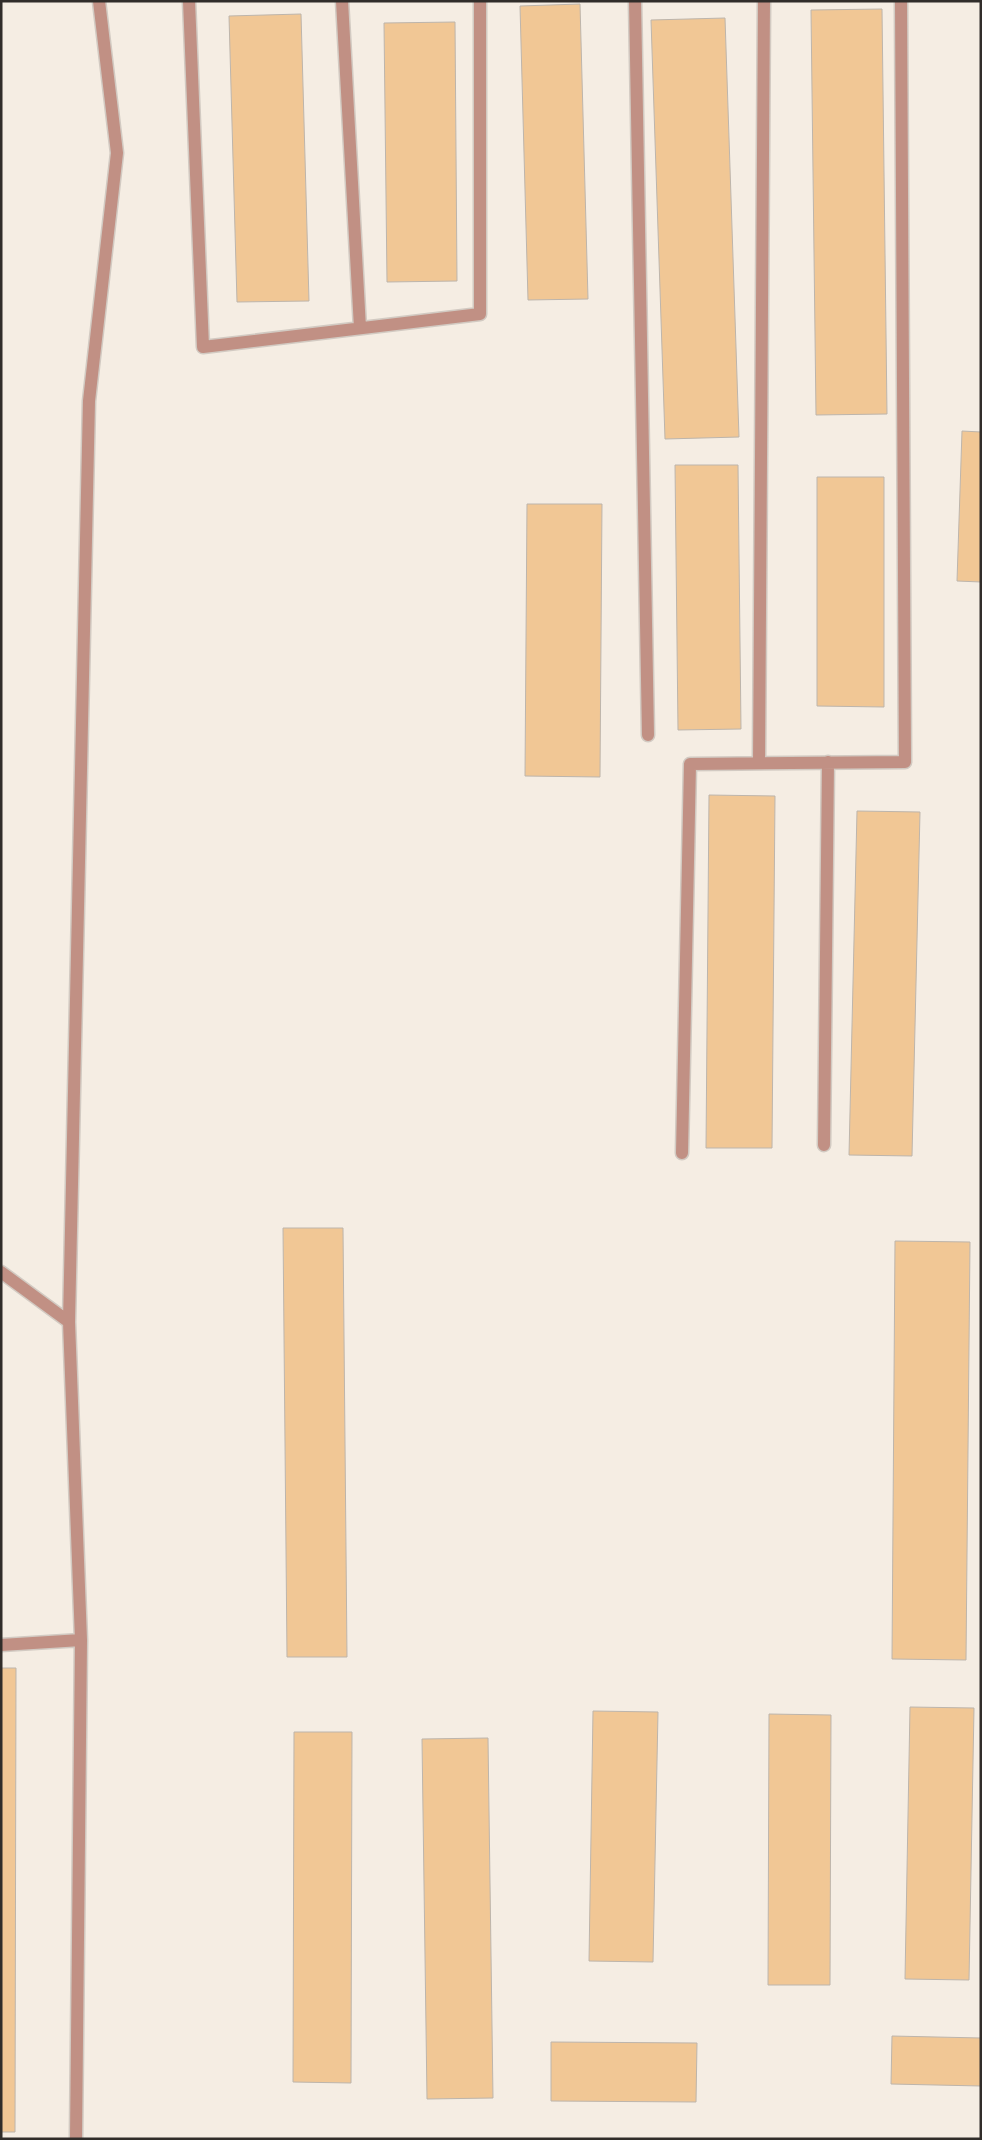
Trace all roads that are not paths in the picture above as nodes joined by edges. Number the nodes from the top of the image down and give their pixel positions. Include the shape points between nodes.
1 (99, 1) edge
2 (189, 1) edge
3 (342, 1) edge
4 (480, 1) edge
5 (635, 1) edge
6 (764, 1) edge
7 (901, 1) edge
8 (360, 328) junction
9 (648, 736) dead end
10 (828, 762) junction
11 (759, 763) junction
12 (824, 1144) dead end
13 (682, 1153) dead end
14 (1, 1272) edge
15 (69, 1322) junction
16 (81, 1640) junction
17 (1, 1644) edge
18 (76, 2139) edge

1 - 15 street via 117,153 89,400
2 - 8 street via 203,347
3 - 8 street
4 - 8 street via 480,314
5 - 9 street
6 - 11 street
7 - 10 street via 905,762
10 - 11 street
10 - 12 street
11 - 13 street via 690,764
14 - 15 street
15 - 16 street
16 - 17 street
16 - 18 street

